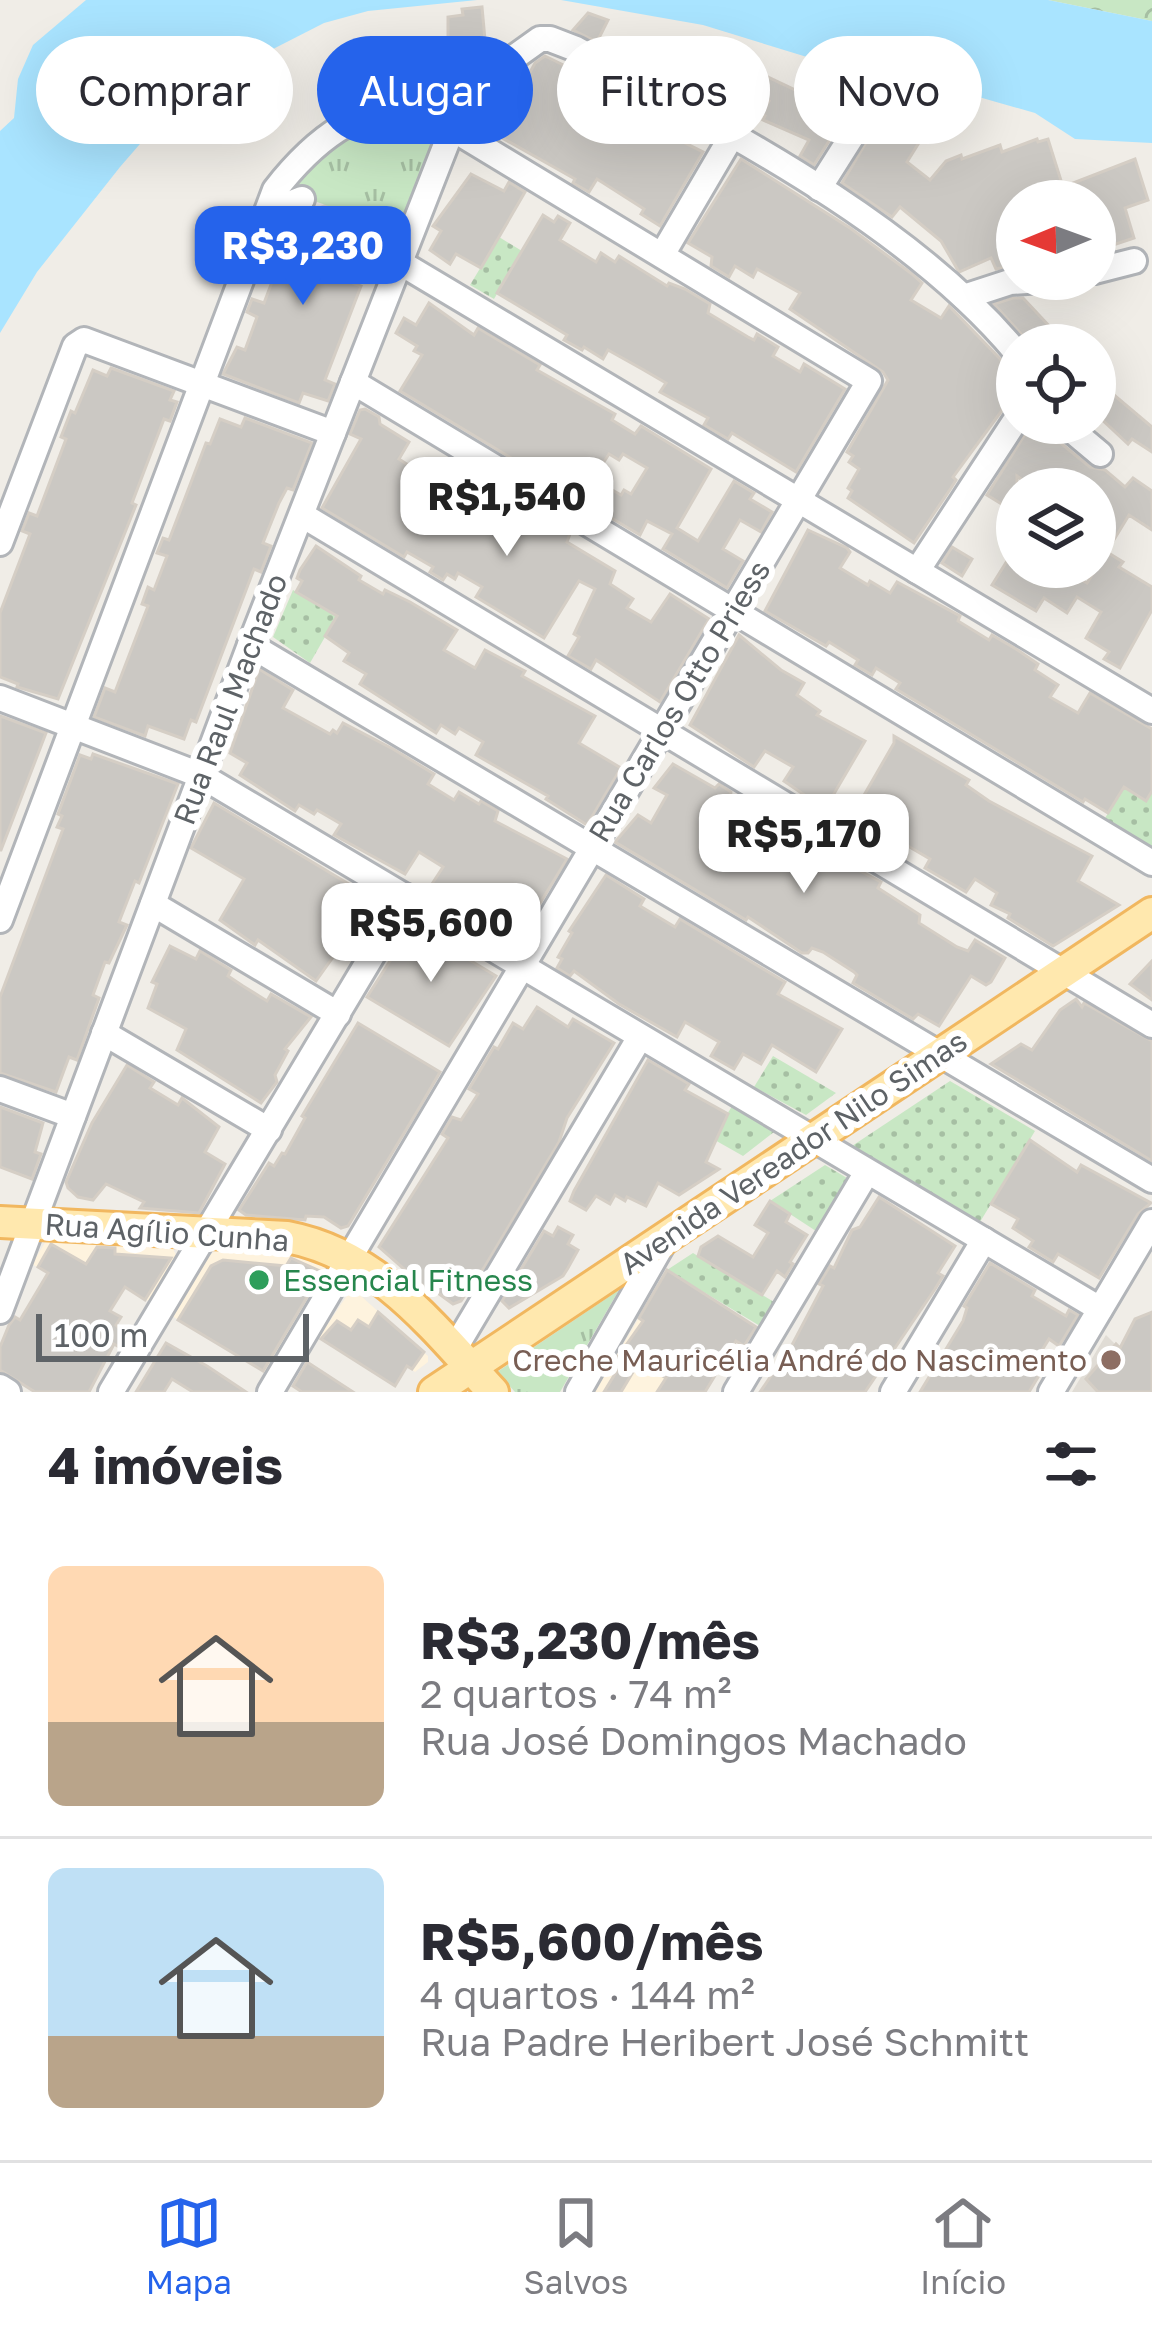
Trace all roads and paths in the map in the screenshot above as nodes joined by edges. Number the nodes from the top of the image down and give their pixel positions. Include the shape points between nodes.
1 (317, 143) edge
2 (444, 144) edge
3 (479, 144) edge
4 (727, 144) edge
5 (749, 144) edge
6 (847, 144) edge
7 (819, 188) junction
8 (302, 199) dead end
9 (267, 212) junction
10 (662, 255) junction
11 (1134, 261) dead end
12 (399, 262) junction
13 (1116, 266) edge
14 (996, 287) edge
15 (964, 297) junction
16 (996, 331) edge
17 (353, 382) junction
18 (202, 384) junction
19 (333, 433) junction
20 (1000, 444) edge
21 (1088, 444) edge
22 (1100, 454) dead end
23 (798, 500) junction
24 (302, 515) junction
25 (0, 543) edge
26 (917, 572) junction
27 (732, 611) junction
28 (250, 644) junction
29 (0, 698) edge
30 (1152, 711) edge
31 (73, 726) junction
32 (662, 731) junction
33 (200, 775) junction
34 (592, 848) junction
35 (1152, 863) edge
36 (407, 897) junction
37 (153, 904) junction
38 (1152, 913) edge
39 (0, 920) edge
40 (521, 967) junction
41 (1062, 971) junction
42 (338, 1014) junction
43 (1152, 1025) edge
44 (104, 1033) junction
45 (640, 1037) junction
46 (940, 1054) junction
47 (0, 1089) edge
48 (73, 1116) junction
49 (269, 1130) junction
50 (811, 1138) junction
51 (867, 1172) junction
52 (1152, 1180) edge
53 (0, 1222) edge
54 (1152, 1222) edge
55 (33, 1223) junction
56 (207, 1232) junction
57 (666, 1237) junction
58 (984, 1240) junction
59 (350, 1260) junction
60 (1100, 1310) junction
61 (0, 1311) edge
62 (463, 1357) junction
63 (0, 1388) edge
64 (8, 1392) edge
65 (111, 1392) edge
66 (270, 1392) edge
67 (434, 1392) edge
68 (493, 1392) edge
69 (578, 1392) edge
70 (736, 1392) edge
71 (893, 1392) edge
72 (1051, 1392) edge

1 - 9 street via 275,190
2 - 12 street, Rua Raul Machado
3 - 10 street
4 - 10 street
5 - 7 street
6 - 7 street
7 - 15 street
8 - 9 street
9 - 18 street
10 - 23 street, Rua Carlos Otto Priess via 869,381
11 - 13 street
12 - 17 street, Rua Raul Machado
12 - 23 street
14 - 15 street
15 - 16 street
17 - 19 street, Rua Raul Machado
17 - 27 street
18 - 19 street
18 - 25 street via 84,340 75,346
18 - 31 street
19 - 24 street, Rua Raul Machado
20 - 26 street
21 - 22 street
23 - 26 street
23 - 27 street, Rua Carlos Otto Priess
24 - 28 street, Rua Raul Machado
24 - 32 street
26 - 30 street
27 - 32 street, Rua Carlos Otto Priess
27 - 35 street
28 - 33 street, Rua Raul Machado
28 - 34 street
29 - 31 street
31 - 33 street
31 - 39 street
32 - 34 street, Rua Carlos Otto Priess
32 - 41 street
33 - 36 street
33 - 37 street, Rua Raul Machado
34 - 40 street, Rua Carlos Otto Priess
34 - 46 street
36 - 40 street
36 - 42 street
37 - 42 street
37 - 44 street, Rua Raul Machado
38 - 41 main road, Avenida Vereador Nilo Simas
40 - 45 street
40 - 59 street, Rua Carlos Otto Priess
41 - 43 street
41 - 46 main road, Avenida Vereador Nilo Simas
42 - 49 street
44 - 48 street, Rua Raul Machado
44 - 49 street
45 - 50 street
45 - 62 street
46 - 50 main road, Avenida Vereador Nilo Simas
46 - 52 street
47 - 48 street
48 - 55 street, Rua Raul Machado
49 - 56 street
50 - 51 street
50 - 57 main road, Avenida Vereador Nilo Simas
51 - 58 street
51 - 70 street
53 - 55 main road, Rua Agílio Cunha
54 - 60 street
55 - 56 main road, Rua Agílio Cunha
55 - 61 street, Rua Raul Machado
56 - 59 main road, Rua Agílio Cunha via 287,1237
56 - 65 street
57 - 62 main road, Avenida Vereador Nilo Simas
57 - 69 street
58 - 60 street
58 - 71 street
59 - 62 main road, Rua Agílio Cunha via 406,1300
59 - 66 street, Rua Carlos Otto Priess
60 - 72 street
62 - 67 main road, Avenida Vereador Nilo Simas
62 - 68 main road, Rua Agílio Cunha
63 - 64 street

